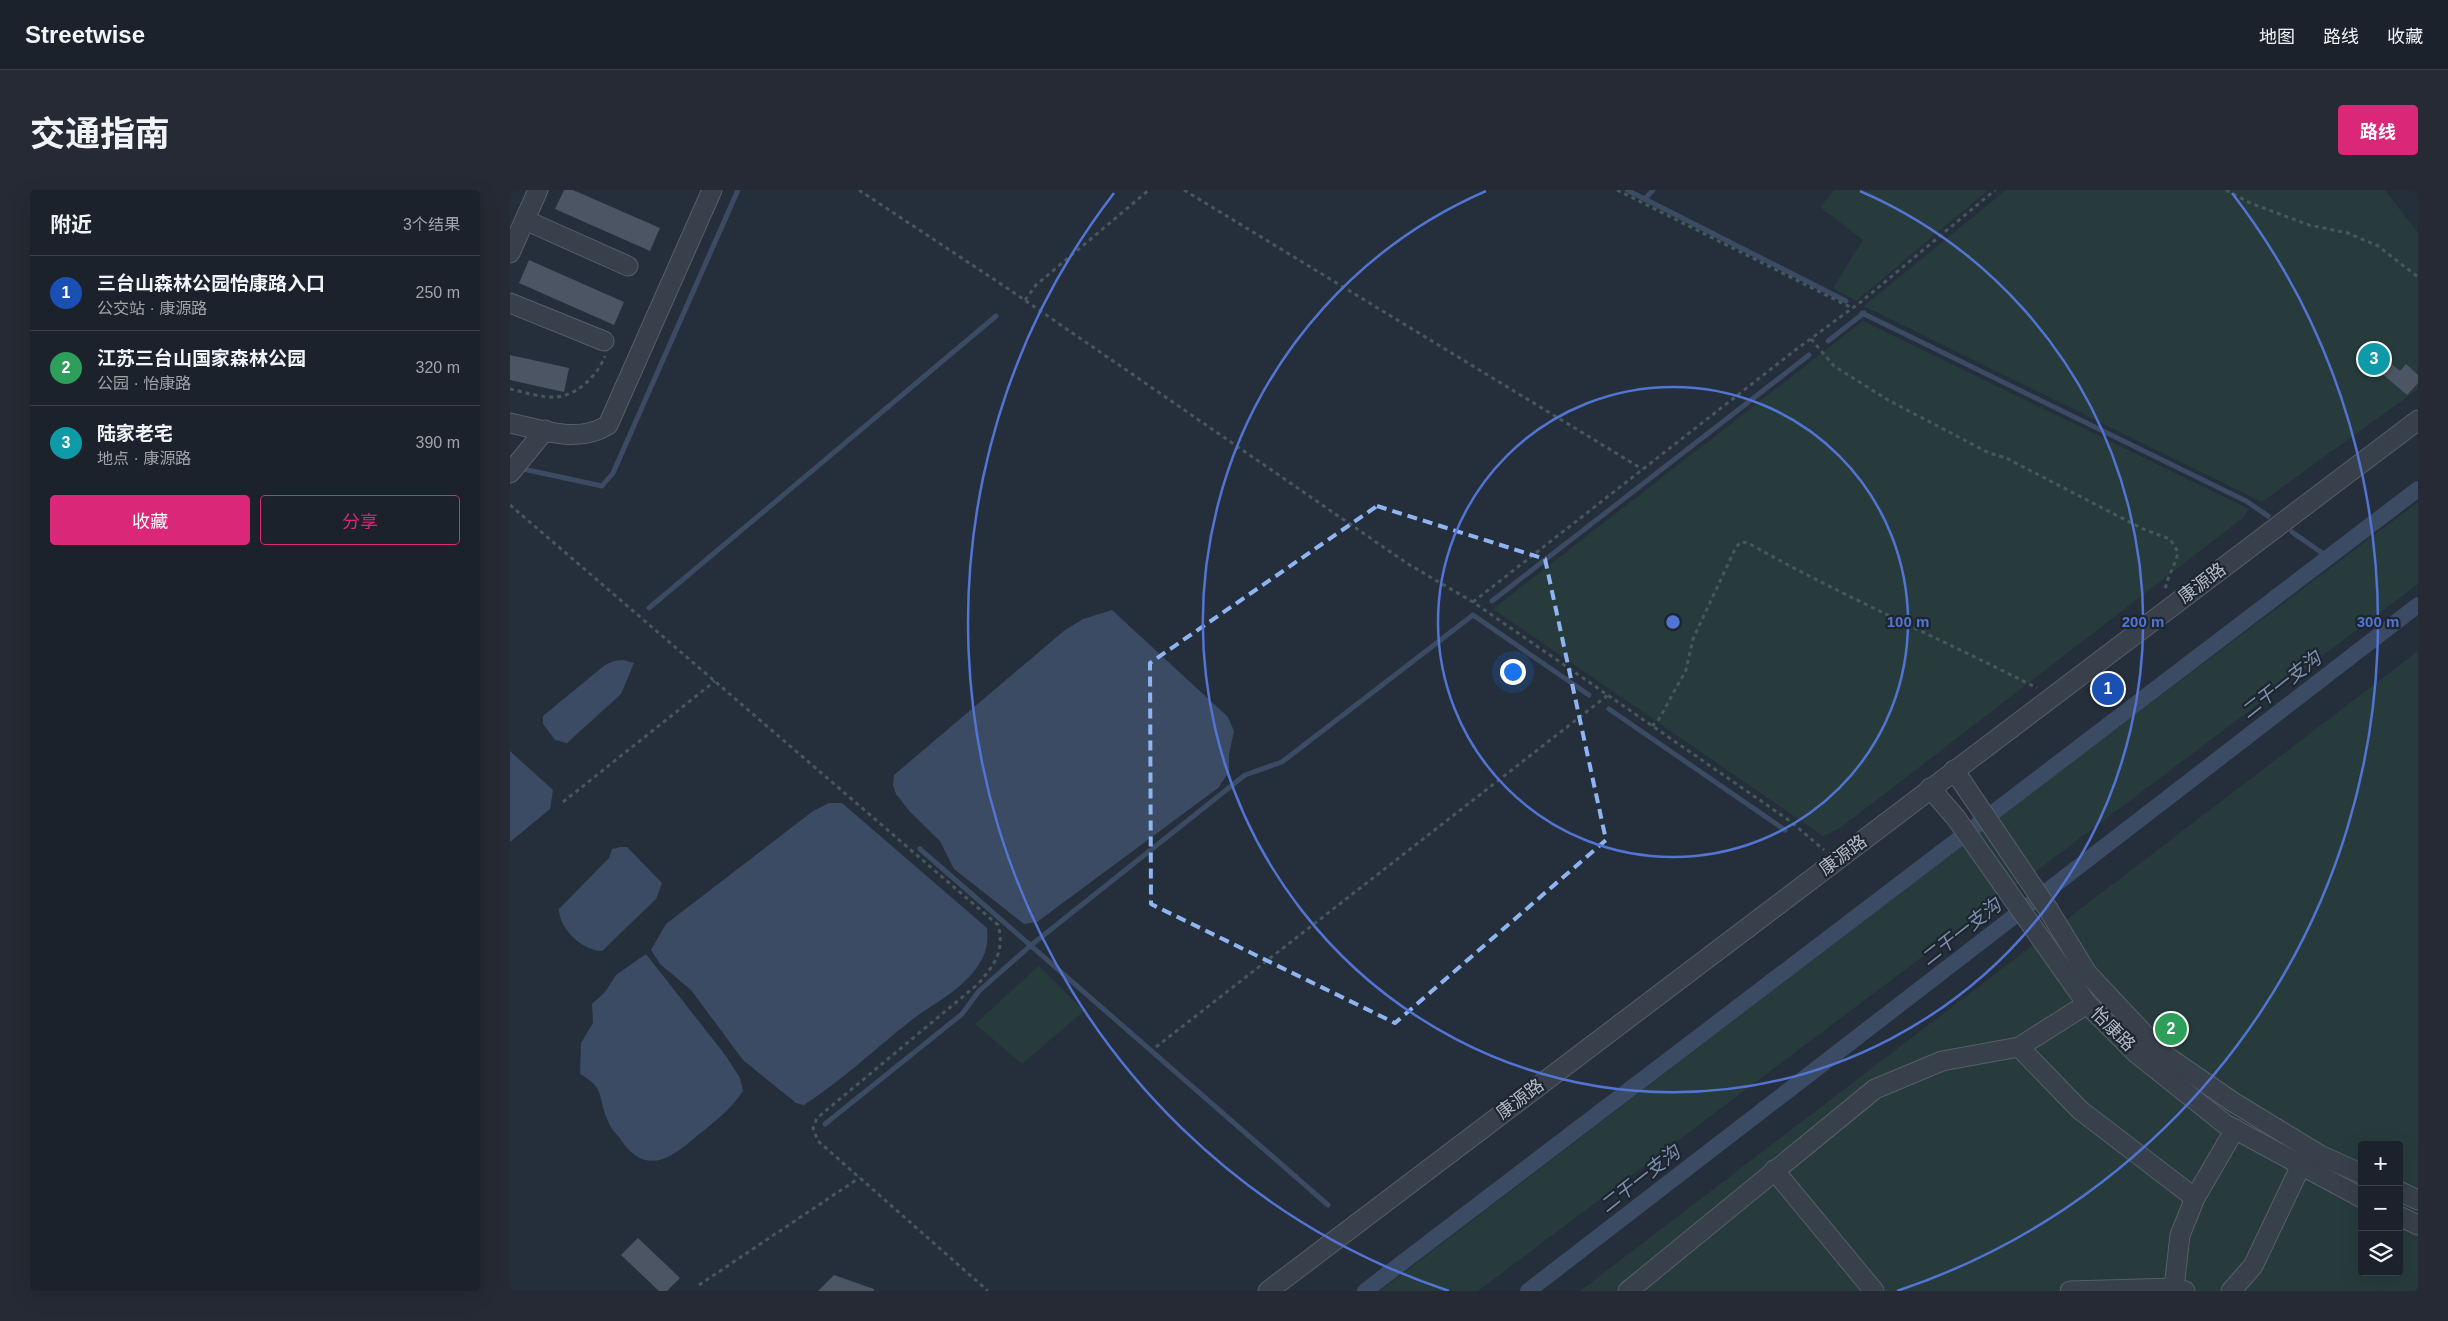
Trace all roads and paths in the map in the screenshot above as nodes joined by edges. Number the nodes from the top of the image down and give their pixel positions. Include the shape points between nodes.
1 (538, 190) edge
2 (712, 190) edge
3 (859, 190) edge
4 (1149, 190) edge
5 (1184, 190) edge
6 (1617, 190) edge
7 (1995, 190) edge
8 (2226, 190) edge
9 (518, 228) edge
10 (510, 253) edge
11 (628, 266) dead end
12 (2418, 277) edge
13 (1024, 300) junction
14 (510, 303) edge
15 (1852, 308) junction
16 (1811, 339) junction
17 (604, 341) joint
18 (510, 389) edge
19 (2418, 420) edge
20 (510, 423) edge
21 (545, 430) junction
22 (1642, 469) junction
23 (510, 473) edge
24 (510, 505) edge
25 (1473, 602) junction
26 (2168, 609) junction
27 (715, 681) junction
28 (1608, 695) junction
29 (2053, 696) junction
30 (1652, 726) junction
31 (1954, 770) junction
32 (1930, 788) junction
33 (563, 802) dead end
34 (1836, 860) junction
35 (2088, 1004) junction
36 (2019, 1046) junction
37 (1156, 1047) dead end
38 (2173, 1071) junction
39 (2235, 1129) junction
40 (2309, 1148) junction
41 (2301, 1166) junction
42 (1774, 1170) junction
43 (2358, 1172) edge
44 (859, 1178) junction
45 (2403, 1193) edge
46 (2358, 1196) edge
47 (2195, 1198) junction
48 (2418, 1200) edge
49 (699, 1285) dead end
50 (2179, 1290) edge
51 (988, 1291) edge
52 (1268, 1291) edge
53 (1628, 1291) edge
54 (1874, 1291) edge
55 (2070, 1291) edge
56 (2231, 1291) edge

1 - 9 street
2 - 21 street via 608,425 582,436
3 - 13 path
4 - 13 path via 1036,285
5 - 22 path
6 - 15 path
7 - 15 path
8 - 12 path via 2250,203 2309,225 2348,233 2378,246
9 - 10 street
9 - 11 street
13 - 25 path via 1408,564
14 - 17 street
15 - 16 path
16 - 22 path
16 - 26 path via 1834,366 1888,400 2143,529 2170,539 2178,552 2175,566 2167,578
17 - 18 path via 606,353 593,378 571,392 555,397
19 - 26 street, 康源路
20 - 21 street
21 - 23 street
22 - 25 path
24 - 27 path
25 - 28 path
26 - 29 street, 康源路
27 - 33 path
27 - 44 path via 998,924 1002,940 994,965 978,984 817,1118 813,1128 818,1141
28 - 30 path
28 - 37 path
29 - 30 path via 1741,542 1694,639 1686,670
29 - 31 street, 康源路
30 - 34 path via 1790,821
31 - 32 street, 康源路
31 - 38 street, 怡康路 via 2087,973 2162,1053
32 - 34 street, 康源路
32 - 35 street, 怡康路 via 1956,818
34 - 52 street, 康源路
35 - 36 street
35 - 38 street, 怡康路 via 2136,1053
36 - 42 street via 1942,1061 1875,1089
36 - 47 street via 2080,1110
38 - 39 street, 怡康路
38 - 40 street, 怡康路 via 2234,1102
39 - 41 street, 怡康路
39 - 47 street
40 - 41 street
40 - 43 street, 怡康路
41 - 46 street, 怡康路
41 - 56 street via 2253,1266
42 - 53 street
42 - 54 street
44 - 49 path
44 - 51 path
45 - 48 street
47 - 50 street via 2180,1235
50 - 55 street

